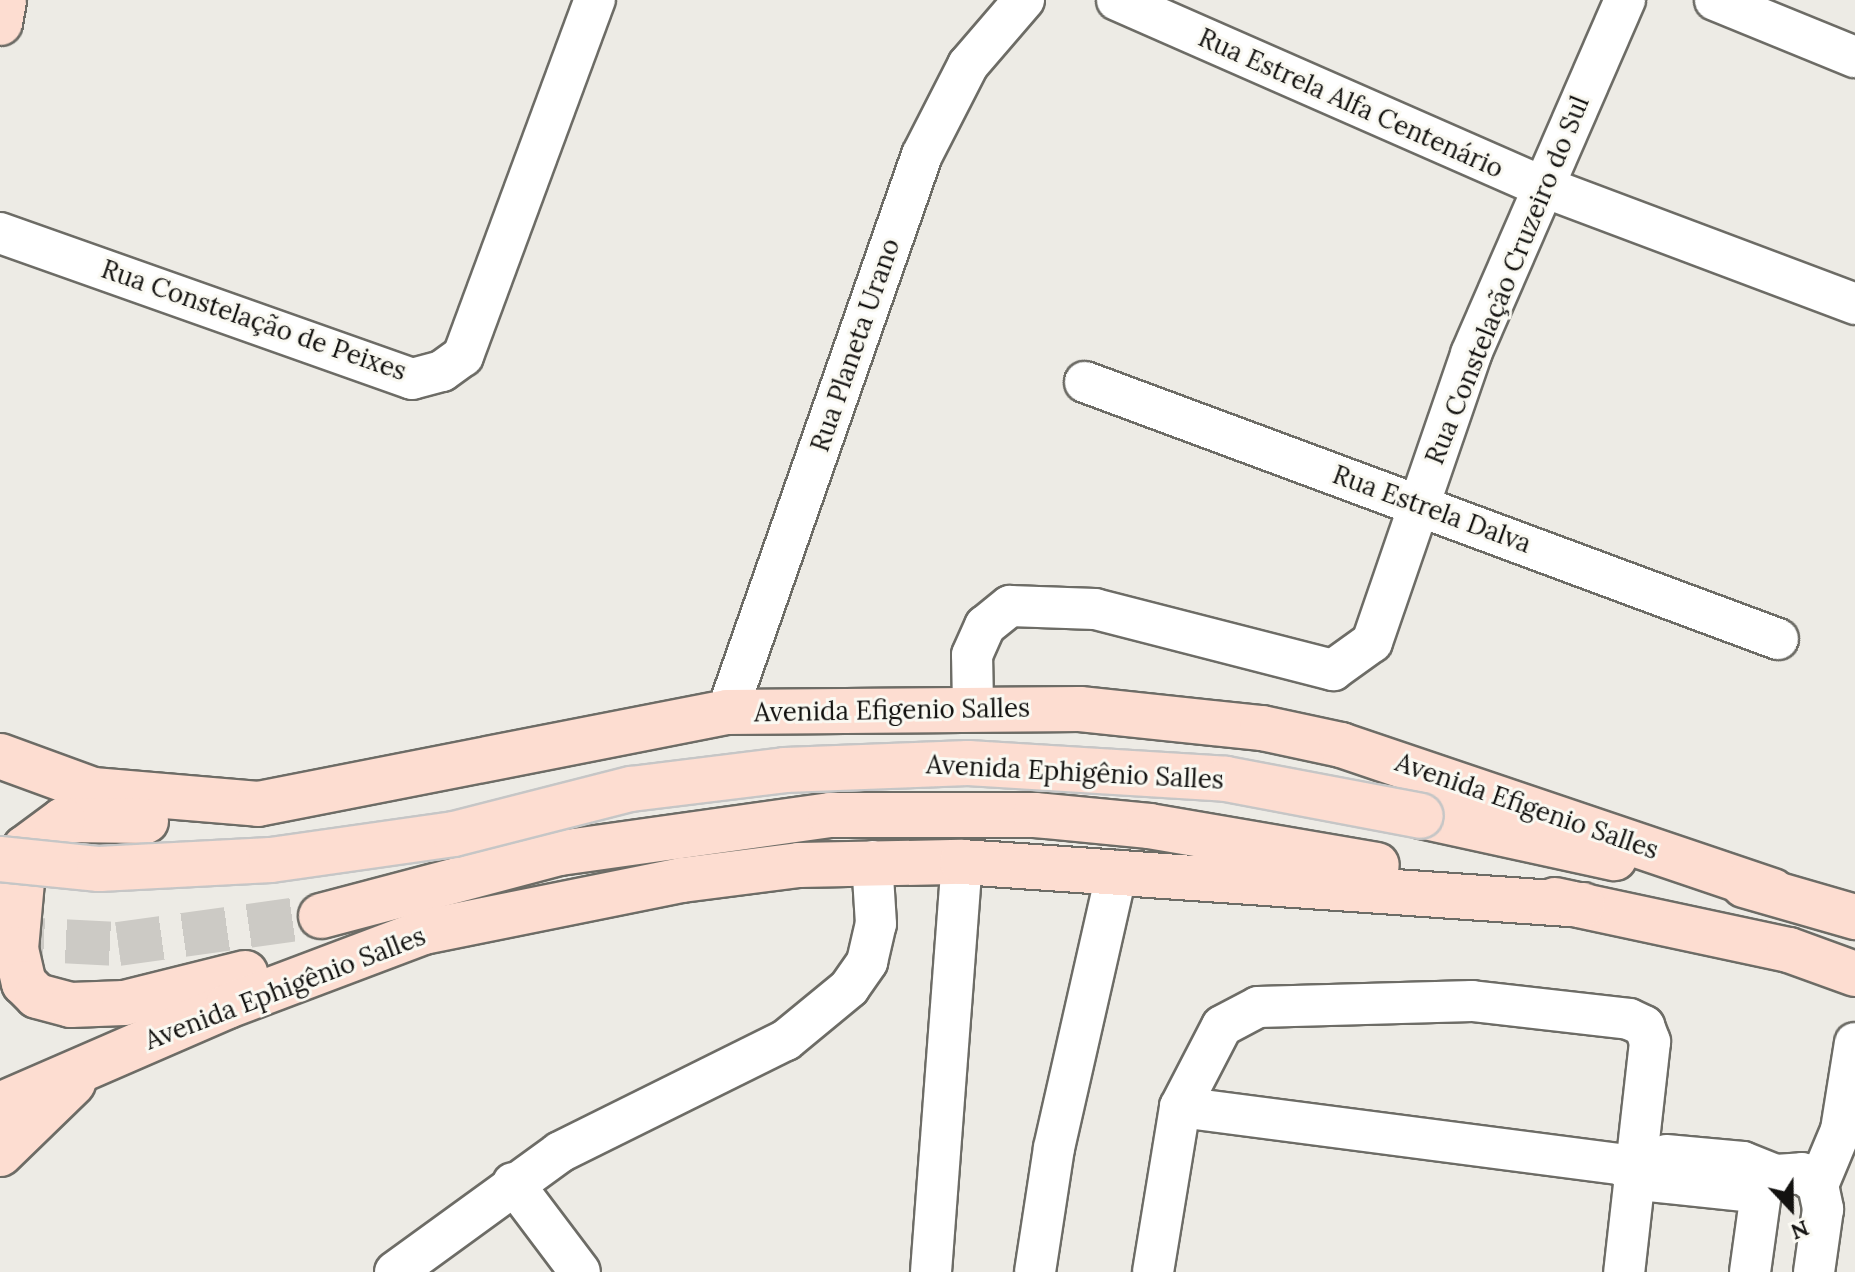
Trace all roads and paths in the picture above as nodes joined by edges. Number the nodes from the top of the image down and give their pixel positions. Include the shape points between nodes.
1 (4, 0) edge
2 (595, 0) edge
3 (1024, 0) edge
4 (1117, 0) edge
5 (1625, 0) edge
6 (1715, 0) edge
7 (0, 23) edge
8 (1855, 57) edge
9 (1539, 185) junction
10 (0, 233) edge
11 (1855, 304) edge
12 (1085, 382) dead end
13 (1419, 504) junction
14 (1778, 639) dead end
15 (973, 705) junction
16 (727, 712) junction
17 (0, 756) edge
18 (258, 804) junction
19 (0, 859) edge
20 (872, 861) junction
21 (962, 862) junction
22 (1117, 871) junction
23 (1773, 891) junction
24 (1583, 905) junction
25 (321, 916) tunnel mouth
26 (1855, 917) edge
27 (373, 948) junction
28 (1855, 974) edge
29 (1855, 1043) edge
30 (95, 1062) junction
31 (0, 1105) edge
32 (1180, 1107) junction
33 (0, 1154) edge
34 (1634, 1165) junction
35 (513, 1183) junction
36 (1768, 1184) junction
37 (1818, 1185) junction
38 (395, 1272) edge
39 (580, 1272) edge
40 (931, 1272) edge
41 (1035, 1272) edge
42 (1153, 1272) edge
43 (1624, 1272) edge
44 (1750, 1272) edge
45 (1814, 1272) edge

1 - 7 main road
2 - 10 street, Rua Constelação de Peixes via 469,342 442,371 412,379
3 - 16 street, Rua Planeta Urano via 968,65 922,155
4 - 9 street, Rua Estrela Alfa Centenário
5 - 9 street, Rua Constelação Cruzeiro do Sul
6 - 8 street
9 - 11 street, Rua Estrela Alfa Centenário
9 - 13 street, Rua Constelação Cruzeiro do Sul
12 - 13 street, Rua Estrela Dalva
13 - 14 street, Rua Estrela Dalva
13 - 15 street, Rua Constelação Cruzeiro do Sul via 1372,642 1333,670 1046,602 1010,606 985,626 972,655
15 - 16 main road, Avenida Efigenio Salles
15 - 23 main road, Avenida Efigenio Salles via 1185,718 1341,745
16 - 18 main road, Avenida Efigenio Salles
17 - 18 main road, Avenida Efigenio Salles via 93,790
18 - 27 main road via 175,821 63,820 41,832 25,848 18,893 24,983 37,996 71,1005 124,1003
19 - 23 main road, Avenida Ephigênio Salles, bridge via 99,869 271,860 454,834 631,789 785,770 968,763 1226,779
20 - 21 main road, Avenida Ephigênio Salles
20 - 27 main road, Avenida Ephigênio Salles via 682,880
20 - 35 street via 876,924 867,962 849,988 786,1040
21 - 22 main road, Avenida Ephigênio Salles
21 - 40 street
22 - 24 main road, Avenida Ephigênio Salles
22 - 41 street via 1054,1148
23 - 26 main road, Avenida Ephigênio Salles
24 - 25 main road, Avenida Ephigênio Salles via 1149,826 1035,815 830,815 560,853
24 - 28 main road, Avenida Ephigênio Salles via 1789,950
27 - 30 main road, Avenida Ephigênio Salles
29 - 37 street via 1841,1130
30 - 31 main road, Avenida Ephigênio Salles
30 - 33 main road
32 - 34 street
32 - 34 street via 1222,1026 1237,1013 1472,1001 1644,1026 1650,1042
32 - 42 street
34 - 36 street
34 - 43 street
35 - 38 street
35 - 39 street
36 - 37 street via 1802,1173
36 - 44 street
37 - 45 street via 1823,1209

